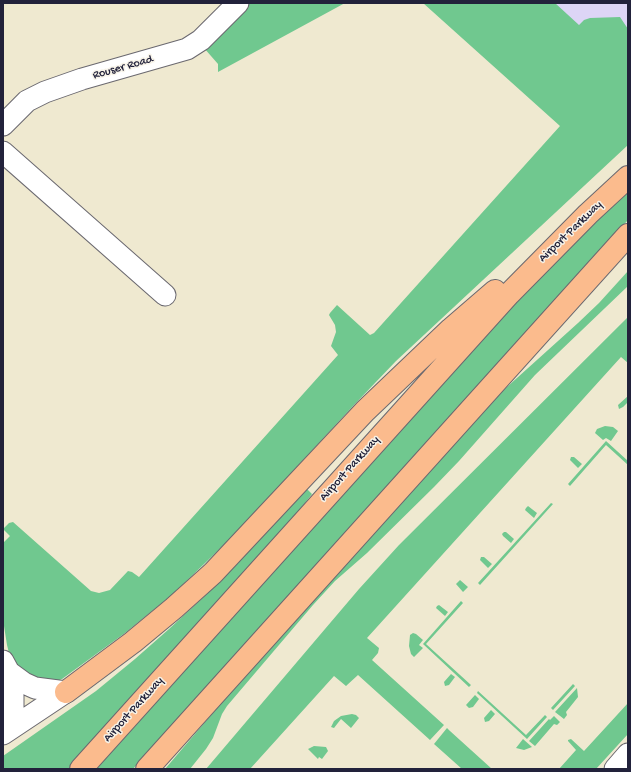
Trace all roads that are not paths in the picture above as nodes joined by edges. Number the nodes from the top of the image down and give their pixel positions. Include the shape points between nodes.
1 (238, 3) edge
2 (3, 125) edge
3 (3, 152) edge
4 (628, 177) edge
5 (628, 235) edge
6 (165, 295) dead end
7 (6, 666) edge
8 (66, 692) junction
9 (3, 730) edge
10 (3, 734) edge
11 (628, 754) edge
12 (81, 769) edge
13 (147, 769) edge
14 (615, 769) edge

1 - 2 street, Rouser Road via 201,40 187,49 45,92 27,101
3 - 6 street
4 - 8 highway via 452,329 365,411 213,573 133,642
4 - 12 highway, Airport Parkway via 509,294
5 - 13 highway
7 - 8 street via 24,683 35,688
7 - 9 street via 13,696 13,711
8 - 10 street
11 - 14 street

